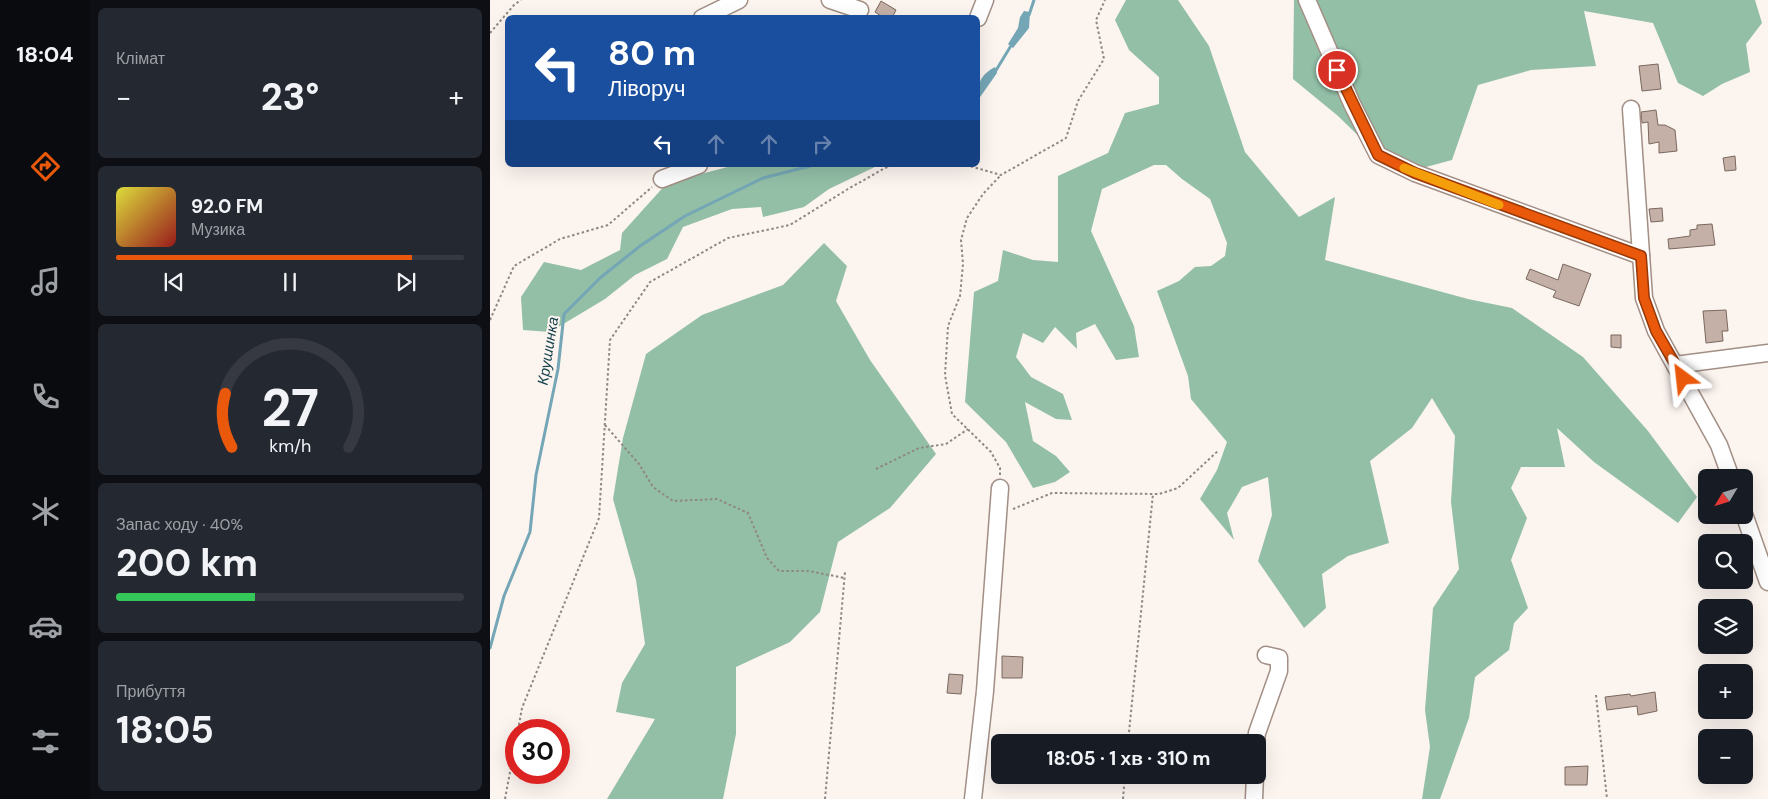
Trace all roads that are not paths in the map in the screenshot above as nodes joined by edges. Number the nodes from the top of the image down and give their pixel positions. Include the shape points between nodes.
1 (739, 0) edge
2 (830, 0) edge
3 (985, 0) edge
4 (1307, 0) edge
5 (860, 9) edge
6 (708, 15) edge
7 (979, 15) edge
8 (1631, 109) dead end
9 (692, 167) edge
10 (662, 179) road end
11 (1641, 256) junction
12 (1768, 352) edge
13 (1675, 365) junction
14 (1728, 469) edge
15 (1000, 488) road end
16 (1748, 524) edge
17 (1768, 582) edge
18 (1266, 655) dead end
19 (1257, 734) edge
20 (1255, 784) edge
21 (973, 799) edge
22 (1254, 799) edge

1 - 6 street
2 - 5 street
3 - 7 street
4 - 11 street via 1378,155 1415,173
8 - 11 street
9 - 10 street
11 - 13 street via 1644,298 1656,331
12 - 13 street
13 - 14 street via 1719,445
15 - 21 street
16 - 17 street
18 - 19 street via 1278,658 1279,671
20 - 22 street

